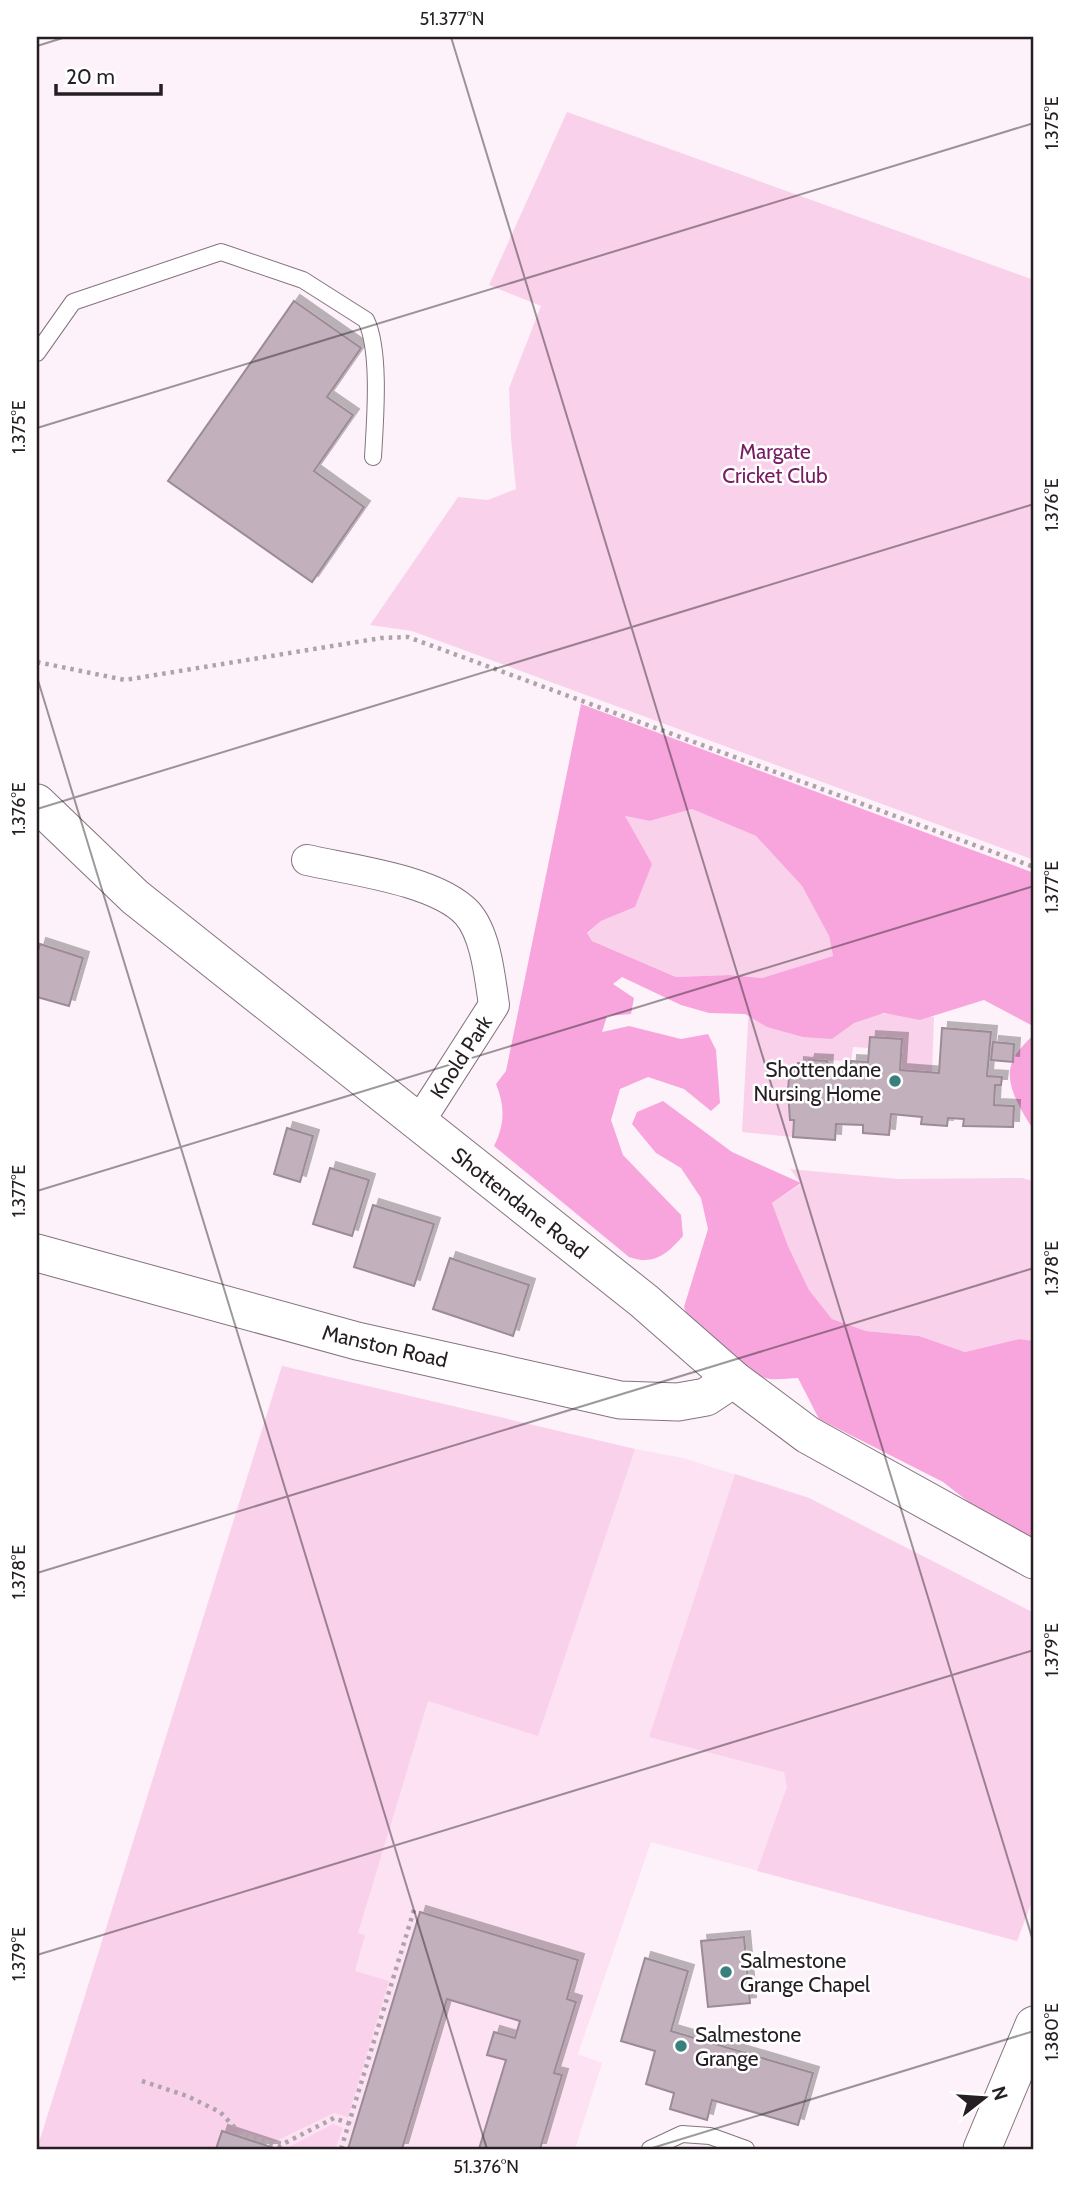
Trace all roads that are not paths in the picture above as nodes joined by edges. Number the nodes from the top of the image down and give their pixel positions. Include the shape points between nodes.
1 (37, 353) edge
2 (373, 457) dead end
3 (37, 803) edge
4 (307, 860) dead end
5 (419, 1122) junction
6 (37, 1253) edge
7 (733, 1380) junction
8 (1034, 1560) edge
9 (1034, 2025) edge
10 (650, 2149) edge
11 (746, 2149) edge
12 (982, 2149) edge

1 - 2 lane via 74,302 221,252 303,280 366,320 373,354
3 - 5 street, Shottendane Road via 135,897
4 - 5 street, Knold Park via 442,894 469,914 486,951 494,1004
5 - 7 street, Shottendane Road via 643,1301
6 - 7 street, Manston Road via 357,1341 620,1400 678,1402 706,1397
7 - 8 street, Shottendane Road via 808,1434
9 - 12 street
10 - 11 lane via 682,2134 710,2136

